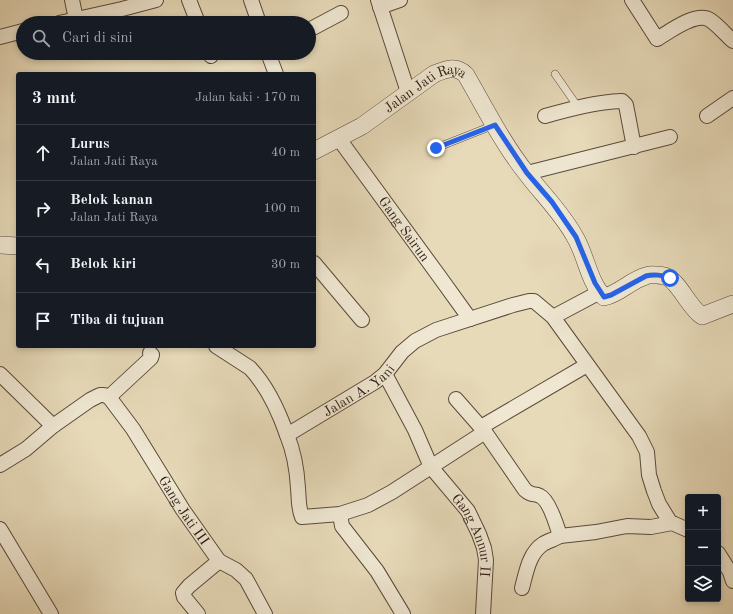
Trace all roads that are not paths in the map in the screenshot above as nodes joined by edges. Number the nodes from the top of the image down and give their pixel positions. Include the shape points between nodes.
1 (72, 0) edge
2 (156, 0) edge
3 (189, 0) edge
4 (251, 0) edge
5 (400, 0) edge
6 (632, 0) edge
7 (379, 3) edge
8 (341, 13) dead end
9 (75, 16) edge
10 (90, 16) edge
11 (195, 16) edge
12 (257, 16) edge
13 (316, 26) edge
14 (16, 33) edge
15 (0, 37) edge
16 (733, 41) edge
17 (270, 60) edge
18 (275, 72) edge
19 (555, 74) dead end
20 (408, 92) junction
21 (733, 98) edge
22 (578, 107) junction
23 (545, 116) dead end
24 (707, 116) dead end
25 (495, 125) junction
26 (670, 138) dead end
27 (339, 139) junction
28 (634, 146) junction
29 (316, 147) edge
30 (436, 148) dead end
31 (527, 173) junction
32 (0, 245) edge
33 (16, 246) edge
34 (316, 265) edge
35 (600, 292) junction
36 (733, 304) edge
37 (553, 317) junction
38 (470, 319) junction
39 (362, 320) dead end
40 (219, 348) edge
41 (150, 353) dead end
42 (587, 365) junction
43 (0, 374) edge
44 (385, 374) junction
45 (109, 397) junction
46 (456, 399) dead end
47 (53, 426) junction
48 (483, 429) junction
49 (287, 435) junction
50 (0, 465) edge
51 (431, 466) junction
52 (340, 514) junction
53 (672, 522) junction
54 (685, 528) edge
55 (1, 535) edge
56 (560, 536) junction
57 (721, 558) edge
58 (219, 560) junction
59 (733, 581) edge
60 (522, 588) dead end
61 (51, 614) edge
62 (198, 614) edge
63 (266, 614) edge
64 (403, 614) edge
65 (483, 614) edge

1 - 9 street
2 - 10 street
3 - 11 street
4 - 12 street
5 - 7 street
6 - 16 street via 657,40 686,22 699,18 709,19
7 - 20 street
8 - 13 street
14 - 15 street
17 - 18 street
19 - 22 lane
20 - 25 street, Jalan Jati Raya via 440,71 459,70 466,75
20 - 27 street, Jalan Jati Raya via 362,126
21 - 24 street
22 - 23 street
22 - 28 street via 622,101 626,105
25 - 30 lane
25 - 31 street, Jalan Jati Raya
26 - 28 street
27 - 29 street, Jalan Jati Raya
27 - 38 street, Gang Sairun
28 - 31 street
31 - 35 street, Jalan Jati Raya via 552,202 576,237
32 - 33 street
34 - 39 street
35 - 36 street via 604,297 608,296 651,274 670,278 696,312 702,316
35 - 37 street
37 - 38 street, Jalan A. Yani via 534,301 529,301
37 - 42 street
38 - 44 street, Jalan A. Yani via 424,335 402,352
40 - 49 street via 254,372 271,399
41 - 45 street via 151,358
42 - 48 street
42 - 53 street via 639,436 647,452 649,475 656,498
43 - 47 street
44 - 49 street, Jalan A. Yani
44 - 51 street, Gang Annur II
45 - 47 street via 100,395 90,400
45 - 58 street, Gang Jati III via 134,429 183,510
46 - 48 street
47 - 50 street via 26,449
48 - 51 street
48 - 56 street via 525,490 531,495 539,495 544,500
49 - 52 street via 293,449 298,508 302,517
51 - 52 street via 368,505
51 - 65 street, Gang Annur II via 468,510 484,548 486,560
52 - 64 street via 342,526 377,571
53 - 54 street
53 - 56 street via 651,527 627,526
55 - 61 street
56 - 60 street via 536,550
57 - 59 street
58 - 62 street via 183,593
58 - 63 street via 246,579

